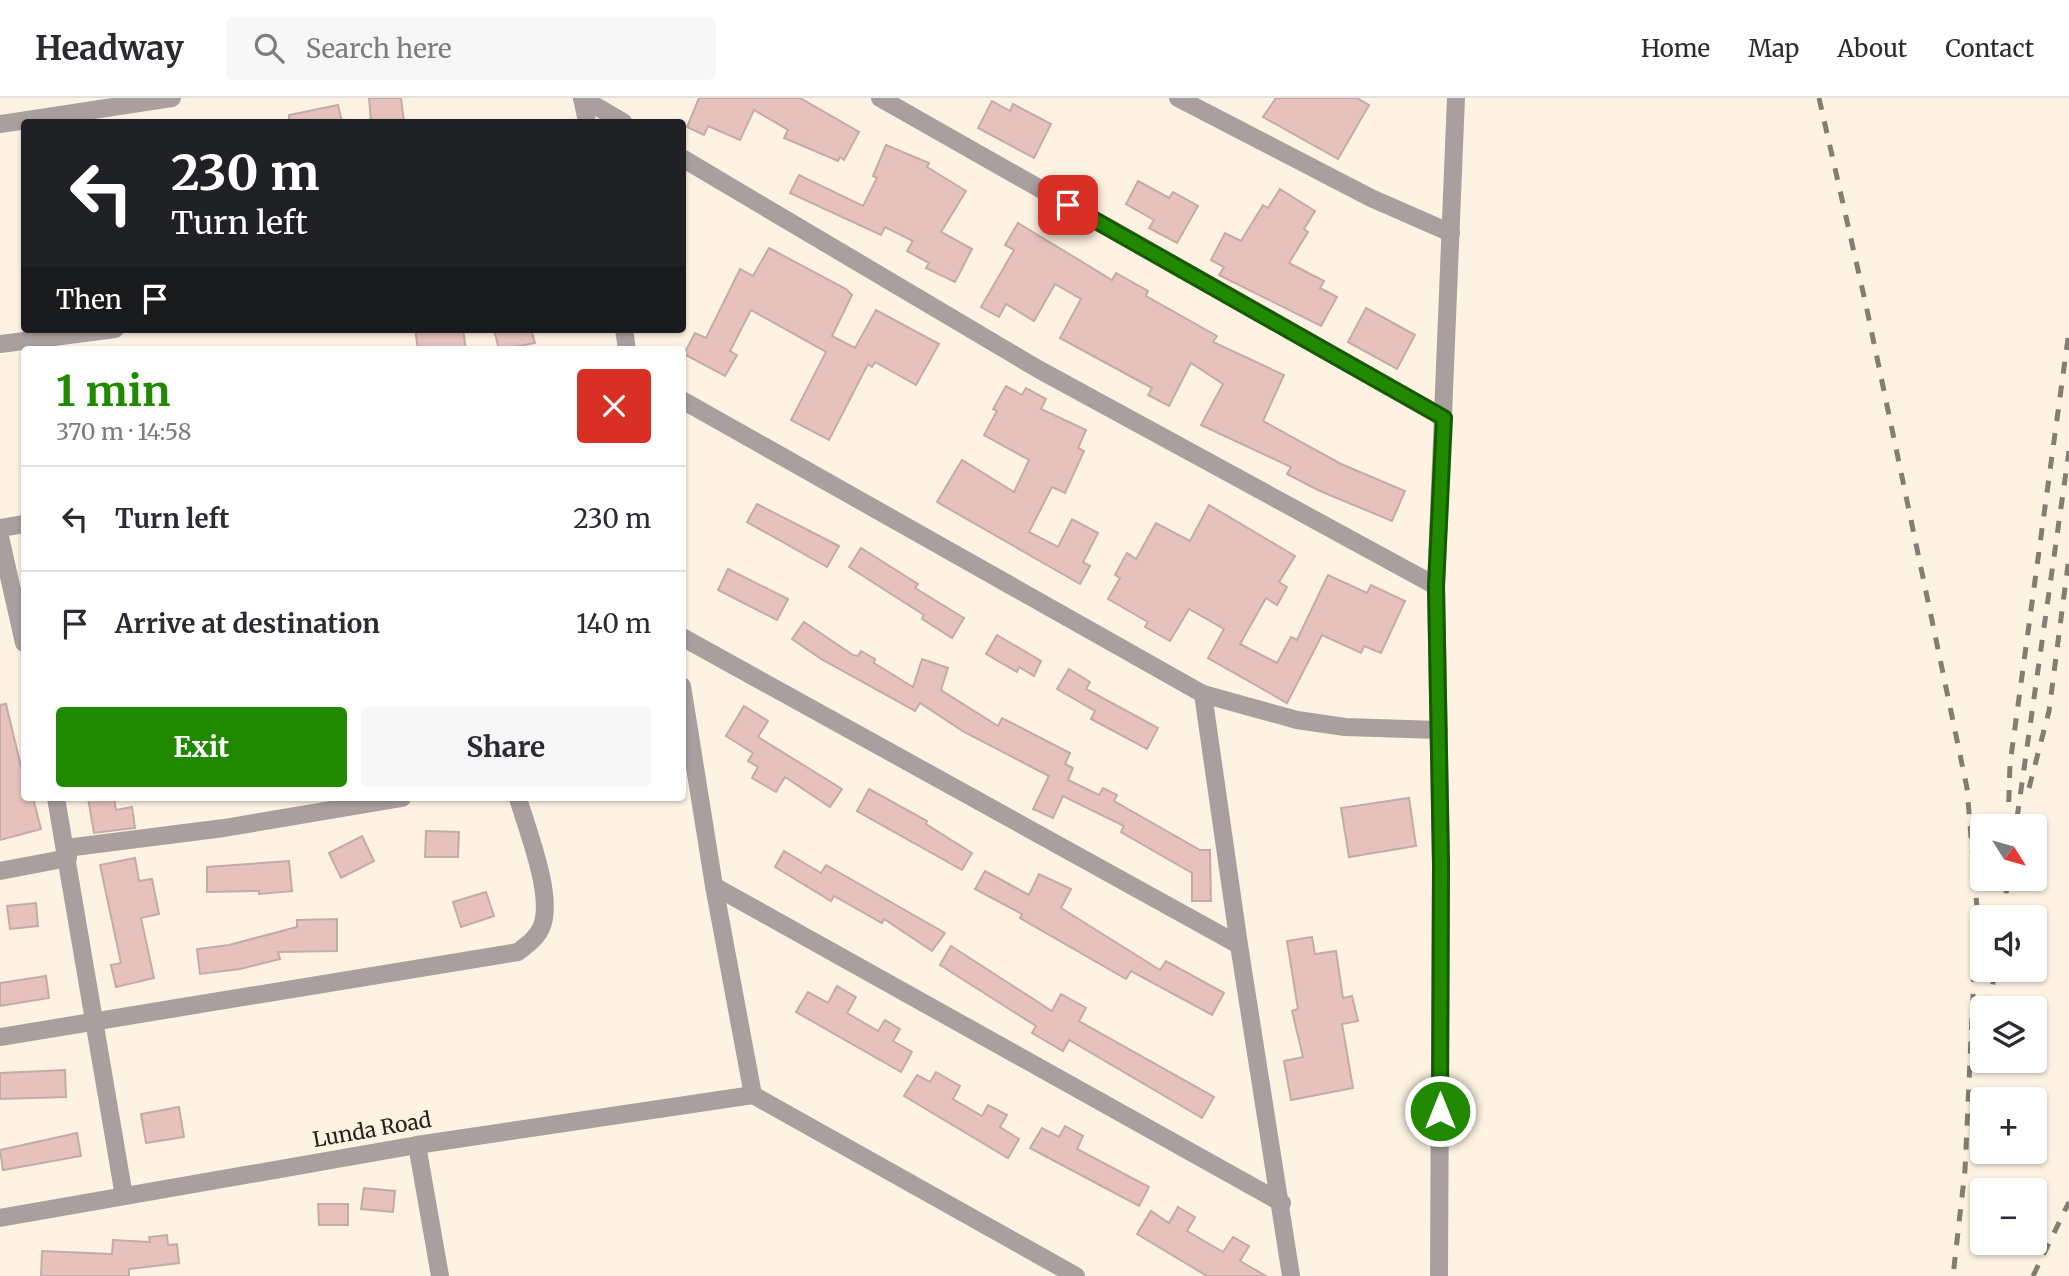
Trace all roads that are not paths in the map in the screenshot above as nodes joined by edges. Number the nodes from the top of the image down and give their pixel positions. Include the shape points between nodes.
1 (172, 98) edge
2 (582, 98) edge
3 (880, 98) edge
4 (1178, 98) edge
5 (1456, 98) edge
6 (33, 119) edge
7 (586, 119) edge
8 (618, 119) edge
9 (21, 121) edge
10 (0, 124) edge
11 (686, 160) edge
12 (1451, 233) junction
13 (84, 333) edge
14 (0, 344) edge
15 (686, 402) edge
16 (1444, 418) junction
17 (21, 524) edge
18 (0, 528) edge
19 (0, 537) edge
20 (1436, 586) junction
21 (21, 630) edge
22 (686, 639) edge
23 (1202, 694) junction
24 (686, 711) edge
25 (1438, 730) junction
26 (58, 801) edge
27 (384, 801) edge
28 (519, 801) edge
29 (67, 853) junction
30 (0, 871) edge
31 (714, 887) junction
32 (1239, 945) junction
33 (95, 1019) junction
34 (0, 1037) edge
35 (752, 1095) junction
36 (417, 1145) junction
37 (124, 1196) junction
38 (1282, 1203) junction
39 (0, 1218) edge
40 (440, 1276) edge
41 (1076, 1276) edge
42 (1291, 1276) edge
43 (1439, 1276) edge

1 - 6 street
2 - 7 street
2 - 8 street
3 - 16 street
4 - 12 street via 1371,198
5 - 12 street
9 - 10 street
11 - 20 street via 1038,369
12 - 16 street
13 - 14 street
15 - 23 street
16 - 20 street
17 - 18 street
19 - 21 street
20 - 25 street
22 - 32 street
23 - 25 street via 1297,720 1345,727
23 - 32 street
24 - 31 street
25 - 43 street
26 - 29 street
27 - 29 street
28 - 33 street via 545,909 535,939 518,952
29 - 30 street
29 - 33 street
31 - 35 street
31 - 38 street
32 - 38 street
33 - 34 street
33 - 37 street
35 - 36 street, Lunda Road
35 - 41 street
36 - 37 street, Lunda Road
36 - 40 street
37 - 39 street, Lunda Road
38 - 42 street

